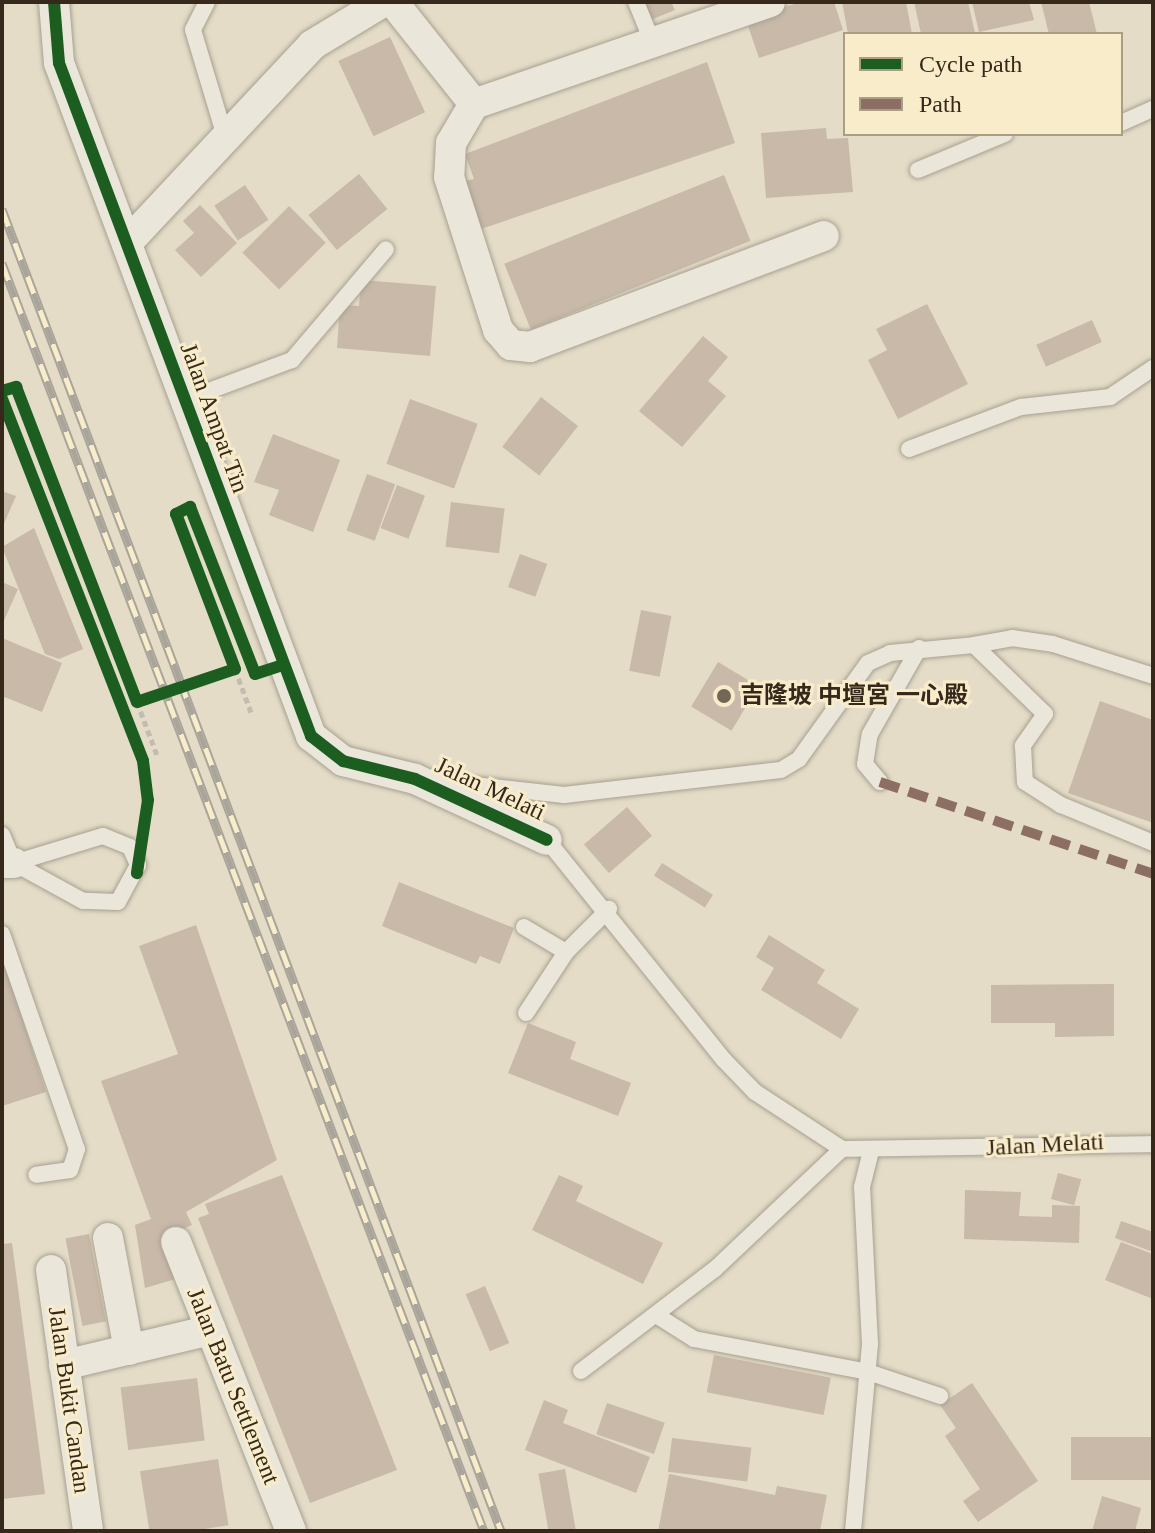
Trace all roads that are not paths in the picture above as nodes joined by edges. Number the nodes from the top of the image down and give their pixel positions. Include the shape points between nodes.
1 (54, 2) edge
2 (207, 2) edge
3 (383, 2) edge
4 (393, 2) edge
5 (636, 2) edge
6 (770, 2) edge
7 (654, 46) junction
8 (474, 104) junction
9 (1153, 109) edge
10 (1123, 122) edge
11 (1000, 136) edge
12 (227, 141) junction
13 (918, 170) dead end
14 (824, 236) dead end
15 (127, 243) junction
16 (386, 249) dead end
17 (1153, 368) edge
18 (185, 400) junction
19 (909, 449) dead end
20 (974, 645) junction
21 (919, 648) junction
22 (1153, 676) edge
23 (415, 779) junction
24 (880, 782) dead end
25 (2, 835) edge
26 (547, 840) joint
27 (1153, 843) edge
28 (8, 863) edge
29 (609, 909) junction
30 (524, 927) dead end
31 (2, 934) edge
32 (566, 952) junction
33 (526, 1013) dead end
34 (1153, 1144) edge
35 (842, 1149) junction
36 (870, 1154) junction
37 (36, 1175) dead end
38 (108, 1238) dead end
39 (176, 1242) dead end
40 (51, 1270) dead end
41 (656, 1315) junction
42 (211, 1330) junction
43 (129, 1350) junction
44 (64, 1365) junction
45 (581, 1371) dead end
46 (868, 1372) junction
47 (940, 1396) dead end
48 (81, 1530) edge
49 (291, 1531) edge
50 (853, 1531) edge

1 - 15 street, Jalan Ampat Tin via 59,63
2 - 12 lane via 193,30
3 - 12 street via 312,45
4 - 8 street
5 - 7 lane
6 - 7 street
7 - 8 street
8 - 14 street via 451,143 449,177 498,330 511,345 530,347
9 - 10 lane
11 - 13 lane
12 - 15 street
15 - 18 street, Jalan Ampat Tin
16 - 18 lane via 292,360
17 - 19 lane via 1110,397 1021,407
18 - 23 street, Jalan Ampat Tin via 282,665 320,749
20 - 21 lane
20 - 22 lane via 1012,638 1053,644
20 - 27 lane via 1045,714 1023,746 1025,782 1061,805
21 - 23 lane via 868,663 799,759 781,770 564,795
21 - 24 lane via 870,734 865,764
23 - 26 street, Jalan Melati
25 - 28 lane
26 - 29 lane, Jalan Melati
28 - 28 lane via 103,836 130,847 138,865 126,895 102,905
29 - 32 lane
29 - 35 lane, Jalan Melati via 755,1092
30 - 32 lane
31 - 37 lane via 77,1149 70,1170
32 - 33 lane
34 - 36 lane, Jalan Melati
35 - 36 lane, Jalan Melati
35 - 41 lane
36 - 46 lane via 862,1187
38 - 43 street
39 - 42 street, Jalan Batu Settlement
40 - 44 street, Jalan Bukit Candan
41 - 45 lane
41 - 46 lane via 694,1339
42 - 43 street
42 - 49 street, Jalan Batu Settlement
43 - 44 street
44 - 48 street, Jalan Bukit Candan
46 - 47 lane
46 - 50 lane

